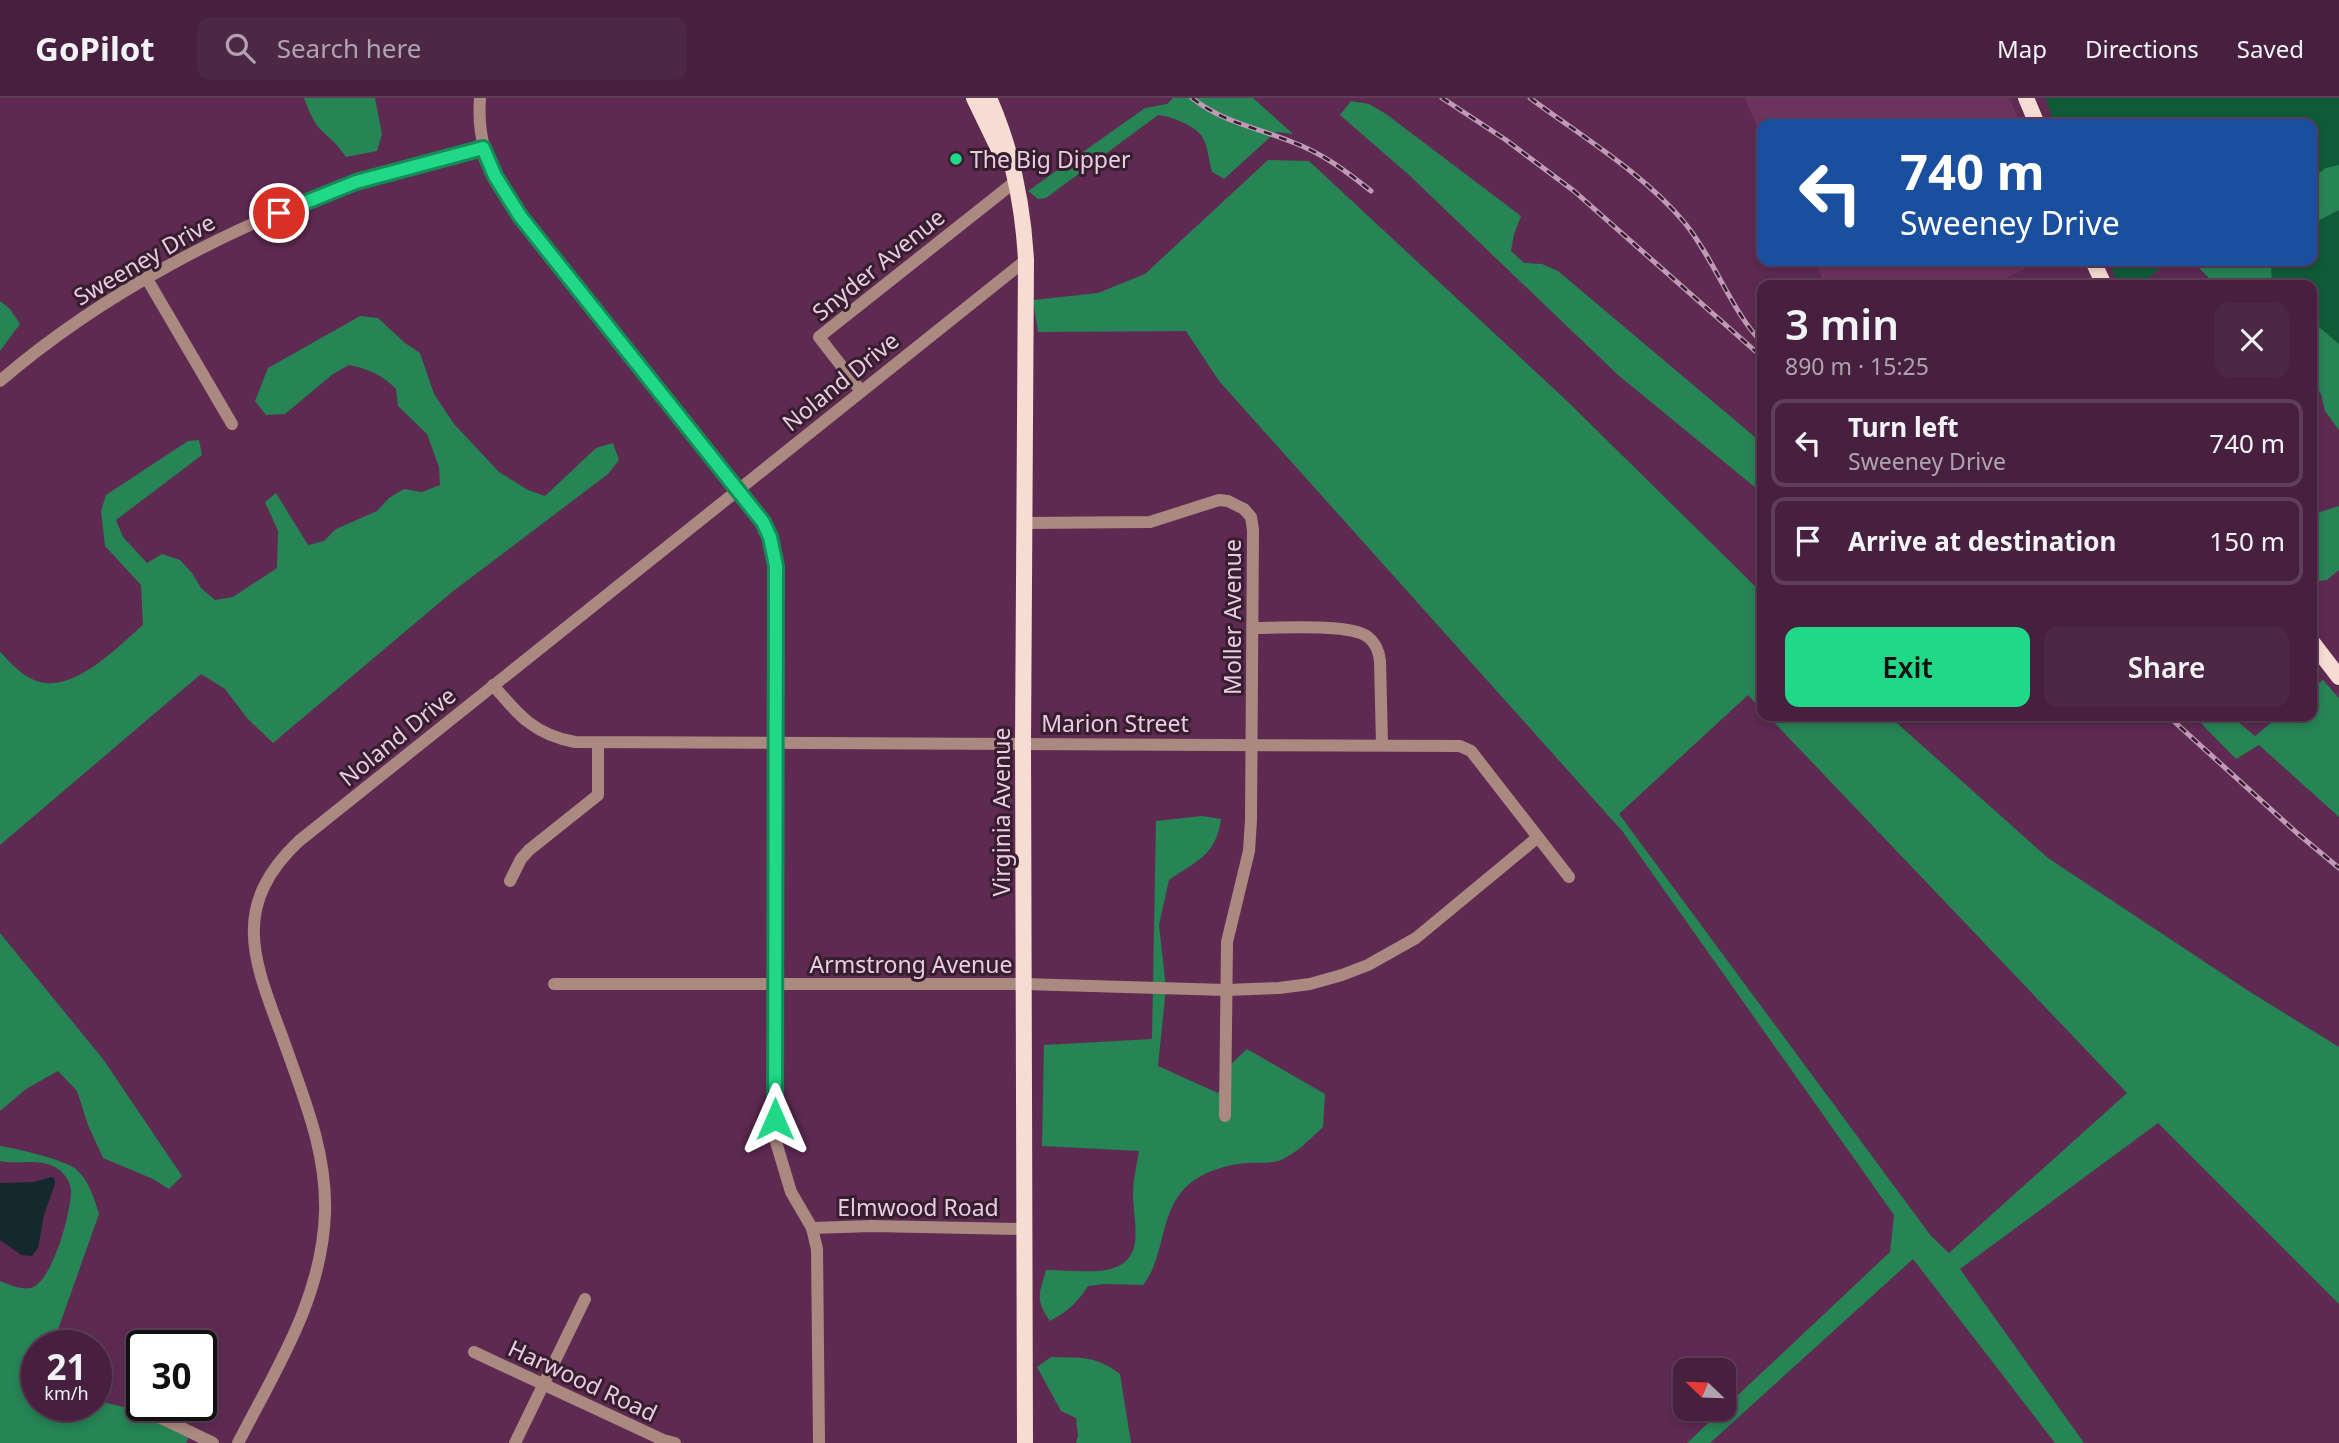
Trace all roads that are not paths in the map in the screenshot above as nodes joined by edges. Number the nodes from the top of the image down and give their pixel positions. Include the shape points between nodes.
1 (480, 98) edge
2 (974, 98) edge
3 (989, 98) edge
4 (2026, 98) edge
5 (2035, 119) edge
6 (483, 148) junction
7 (1016, 181) junction
8 (1026, 260) junction
9 (147, 279) junction
10 (0, 381) edge
11 (861, 391) junction
12 (232, 424) dead end
13 (738, 489) junction
14 (1024, 523) junction
15 (1253, 628) junction
16 (2317, 648) edge
17 (2339, 677) edge
18 (493, 685) junction
19 (598, 743) junction
20 (777, 744) junction
21 (1023, 744) junction
22 (1252, 744) junction
23 (1382, 744) junction
24 (1538, 837) junction
25 (1569, 877) dead end
26 (510, 881) dead end
27 (554, 984) dead end
28 (1024, 985) junction
29 (775, 986) junction
30 (1226, 990) junction
31 (1225, 1116) dead end
32 (812, 1228) junction
33 (1024, 1229) junction
34 (585, 1299) dead end
35 (474, 1352) dead end
36 (544, 1385) junction
37 (168, 1421) edge
38 (214, 1443) edge
39 (238, 1443) edge
40 (515, 1443) edge
41 (674, 1443) edge
42 (819, 1443) edge
43 (1024, 1443) edge

1 - 6 street
2 - 7 main road, Virginia Avenue
3 - 7 main road, Virginia Avenue
4 - 5 main road
6 - 9 street, Sweeney Drive via 356,182 227,235
6 - 13 street via 520,216
7 - 8 main road, Virginia Avenue
7 - 11 street, Snyder Avenue via 819,337
8 - 11 street, Noland Drive
8 - 14 main road, Virginia Avenue
9 - 10 street, Sweeney Drive via 75,324
9 - 12 street
11 - 13 street, Noland Drive
13 - 18 street, Noland Drive
13 - 20 street via 763,522 775,552
14 - 15 street, Moller Avenue via 1135,524 1219,500 1237,505 1251,517 1253,530
14 - 21 main road, Virginia Avenue
15 - 22 street, Moller Avenue
15 - 23 street via 1344,629 1370,638 1380,661
16 - 17 main road
18 - 19 street, Marion Street via 542,733
18 - 39 street, Noland Drive via 299,841 282,857 261,891 254,926 255,961 317,1136 325,1211 323,1247 311,1296
19 - 20 street, Marion Street
19 - 26 street via 598,795 529,850
20 - 21 street, Marion Street
20 - 29 street
21 - 22 street, Marion Street
21 - 28 main road, Virginia Avenue
22 - 23 street, Marion Street
22 - 30 street, Moller Avenue via 1249,851 1227,943
23 - 24 street, Marion Street via 1466,747
24 - 25 street, Marion Street
24 - 30 street, Armstrong Avenue via 1416,938 1368,965 1310,984
27 - 29 street, Armstrong Avenue
28 - 29 street, Armstrong Avenue
28 - 30 street, Armstrong Avenue
28 - 33 main road, Virginia Avenue
29 - 32 street via 776,1142 791,1192
30 - 31 street, Moller Avenue
32 - 33 street, Elmwood Road
32 - 42 street via 819,1272
33 - 43 main road, Virginia Avenue
34 - 36 street
35 - 36 street, Harwood Road
36 - 40 street
36 - 41 street, Harwood Road
37 - 38 street

